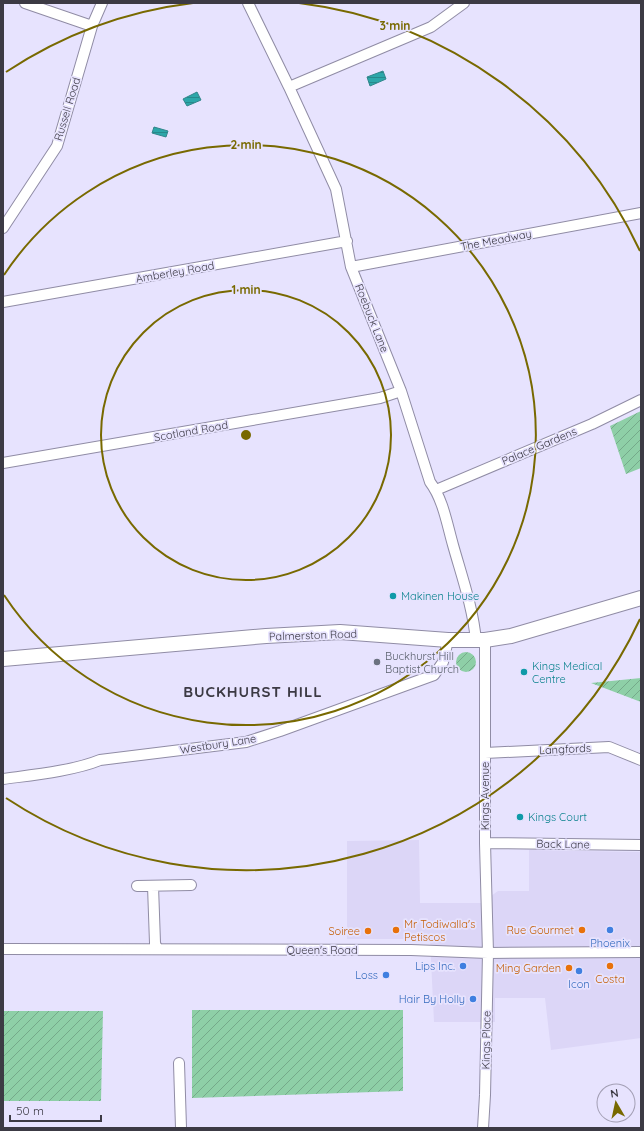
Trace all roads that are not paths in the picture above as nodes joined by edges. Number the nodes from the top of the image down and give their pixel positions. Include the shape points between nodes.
1 (25, 3) edge
2 (102, 3) edge
3 (248, 3) edge
4 (464, 3) edge
5 (92, 26) junction
6 (289, 87) junction
7 (641, 213) edge
8 (3, 228) edge
9 (347, 241) junction
10 (351, 267) junction
11 (3, 302) edge
12 (401, 391) junction
13 (641, 400) edge
14 (3, 463) edge
15 (436, 490) junction
16 (641, 598) edge
17 (448, 640) junction
18 (481, 640) junction
19 (3, 659) edge
20 (486, 753) junction
21 (641, 760) edge
22 (3, 779) edge
23 (485, 843) junction
24 (641, 845) edge
25 (190, 885) dead end
26 (137, 886) dead end
27 (153, 886) junction
28 (3, 949) edge
29 (157, 949) junction
30 (488, 952) junction
31 (641, 952) edge
32 (179, 1063) dead end
33 (181, 1128) edge
34 (483, 1128) edge

1 - 5 street
2 - 5 street, Russell Road
3 - 6 street, Roebuck Lane
4 - 6 street via 431,27
5 - 8 street, Russell Road via 57,146
6 - 9 street, Roebuck Lane via 336,189
7 - 10 street, The Meadway
9 - 10 street, Roebuck Lane
9 - 11 street, Amberley Road
10 - 12 street, Roebuck Lane
12 - 14 street, Scotland Road via 380,398
12 - 15 street, Roebuck Lane via 430,482
13 - 15 street, Palace Gardens via 592,424
15 - 18 street, Roebuck Lane
16 - 18 main road, Palmerston Road via 511,636
17 - 18 main road, Palmerston Road
17 - 19 main road, Palmerston Road via 340,632 258,636
17 - 22 street, Westbury Lane via 444,662 434,675 246,742 100,760 90,764
18 - 20 street, Kings Avenue
20 - 21 street, Langfords via 609,747
20 - 23 street, Kings Avenue
23 - 24 street, Back Lane
23 - 30 street, Kings Avenue
25 - 27 street
26 - 27 street
27 - 29 street
28 - 29 street, Queen's Road
29 - 30 street, Queen's Road
30 - 31 street, Queen's Road
30 - 34 street, Kings Place
32 - 33 street

